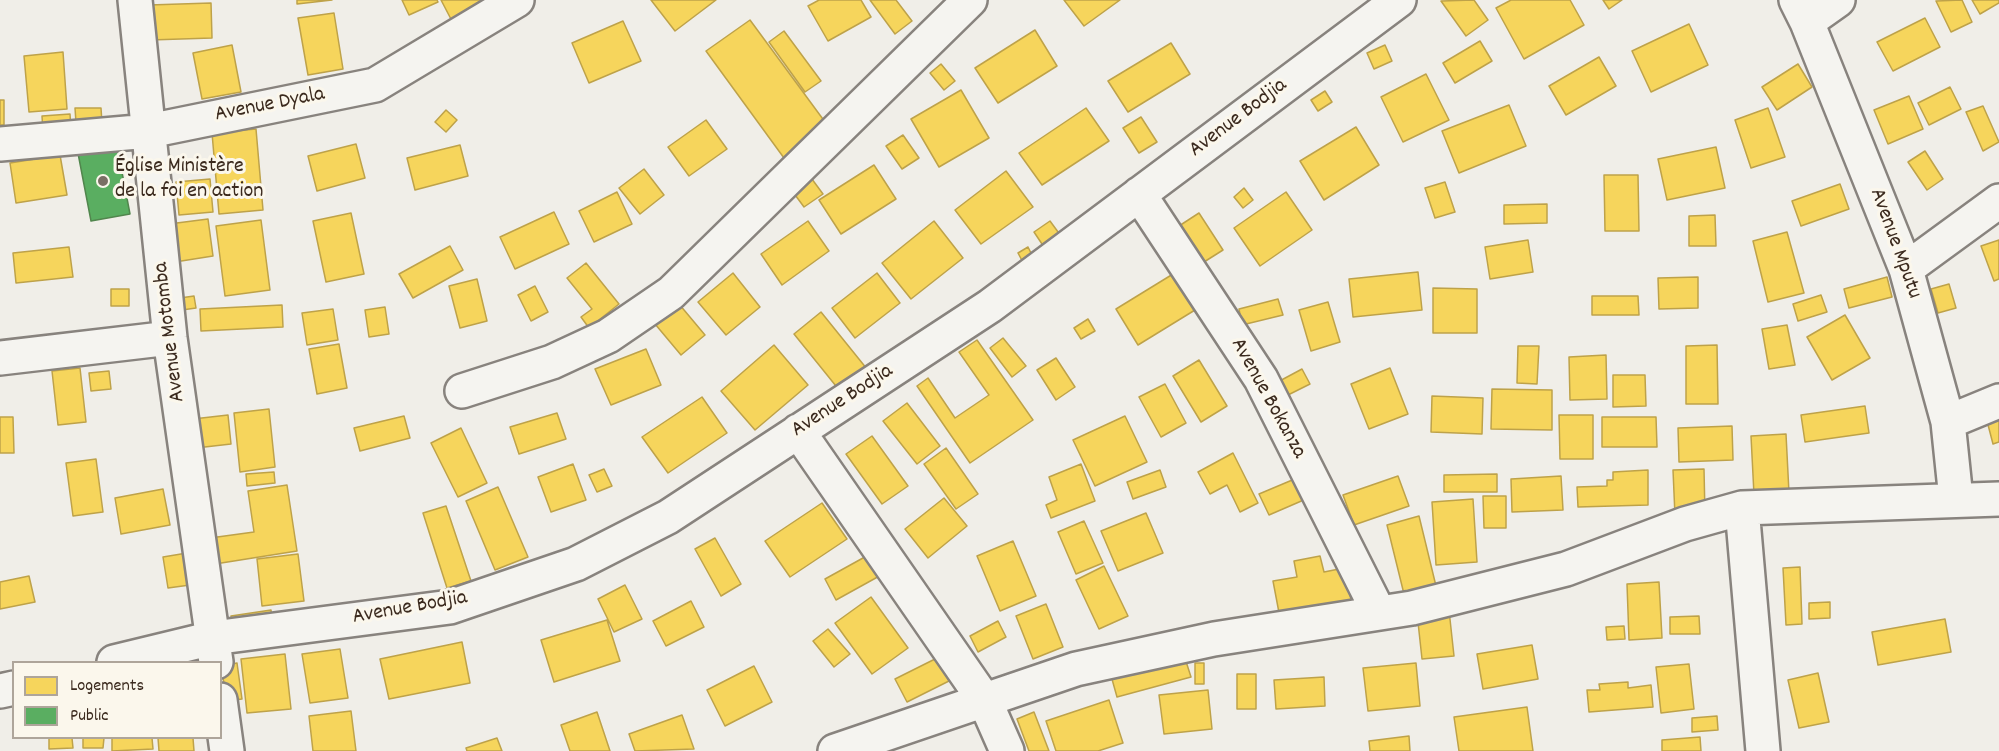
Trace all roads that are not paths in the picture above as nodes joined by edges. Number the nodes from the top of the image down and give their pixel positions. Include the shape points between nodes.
1 (135, 0) edge
2 (517, 0) edge
3 (970, 0) edge
4 (1399, 0) edge
5 (1838, 0) edge
6 (1801, 11) edge
7 (149, 130) junction
8 (0, 144) edge
9 (1139, 194) junction
10 (1999, 201) edge
11 (1906, 269) junction
12 (170, 338) junction
13 (0, 358) edge
14 (462, 391) dead end
15 (1999, 401) edge
16 (1948, 422) junction
17 (798, 431) junction
18 (1956, 499) junction
19 (1999, 499) edge
20 (1742, 508) junction
21 (1379, 613) junction
22 (214, 650) edge
23 (129, 661) edge
24 (985, 701) junction
25 (222, 715) edge
26 (227, 751) edge
27 (835, 751) edge
28 (1007, 751) edge
29 (1763, 751) edge

1 - 7 street, Avenue Motomba
2 - 7 street, Avenue Dyala via 375,84
3 - 14 street via 671,293 608,336 552,362
4 - 9 street, Avenue Bodjia
5 - 6 street
6 - 11 street, Avenue Mputu
7 - 8 street, Avenue Dyala
7 - 12 street, Avenue Motomba
9 - 17 street, Avenue Bodjia via 990,306
9 - 21 street, Avenue Bokanza via 1261,379
10 - 11 street
11 - 16 street, Avenue Mputu
12 - 13 street
12 - 22 street, Avenue Motomba
15 - 16 street
16 - 18 street, Avenue Mputu
17 - 22 street, Avenue Bodjia via 668,517 566,567 450,607
17 - 24 street
18 - 19 street
18 - 20 street
20 - 21 street via 1685,524 1566,569
20 - 29 street
21 - 24 street via 1214,639 1076,669
22 - 23 street, Avenue Bodjia
24 - 27 street
24 - 28 street
25 - 26 street

